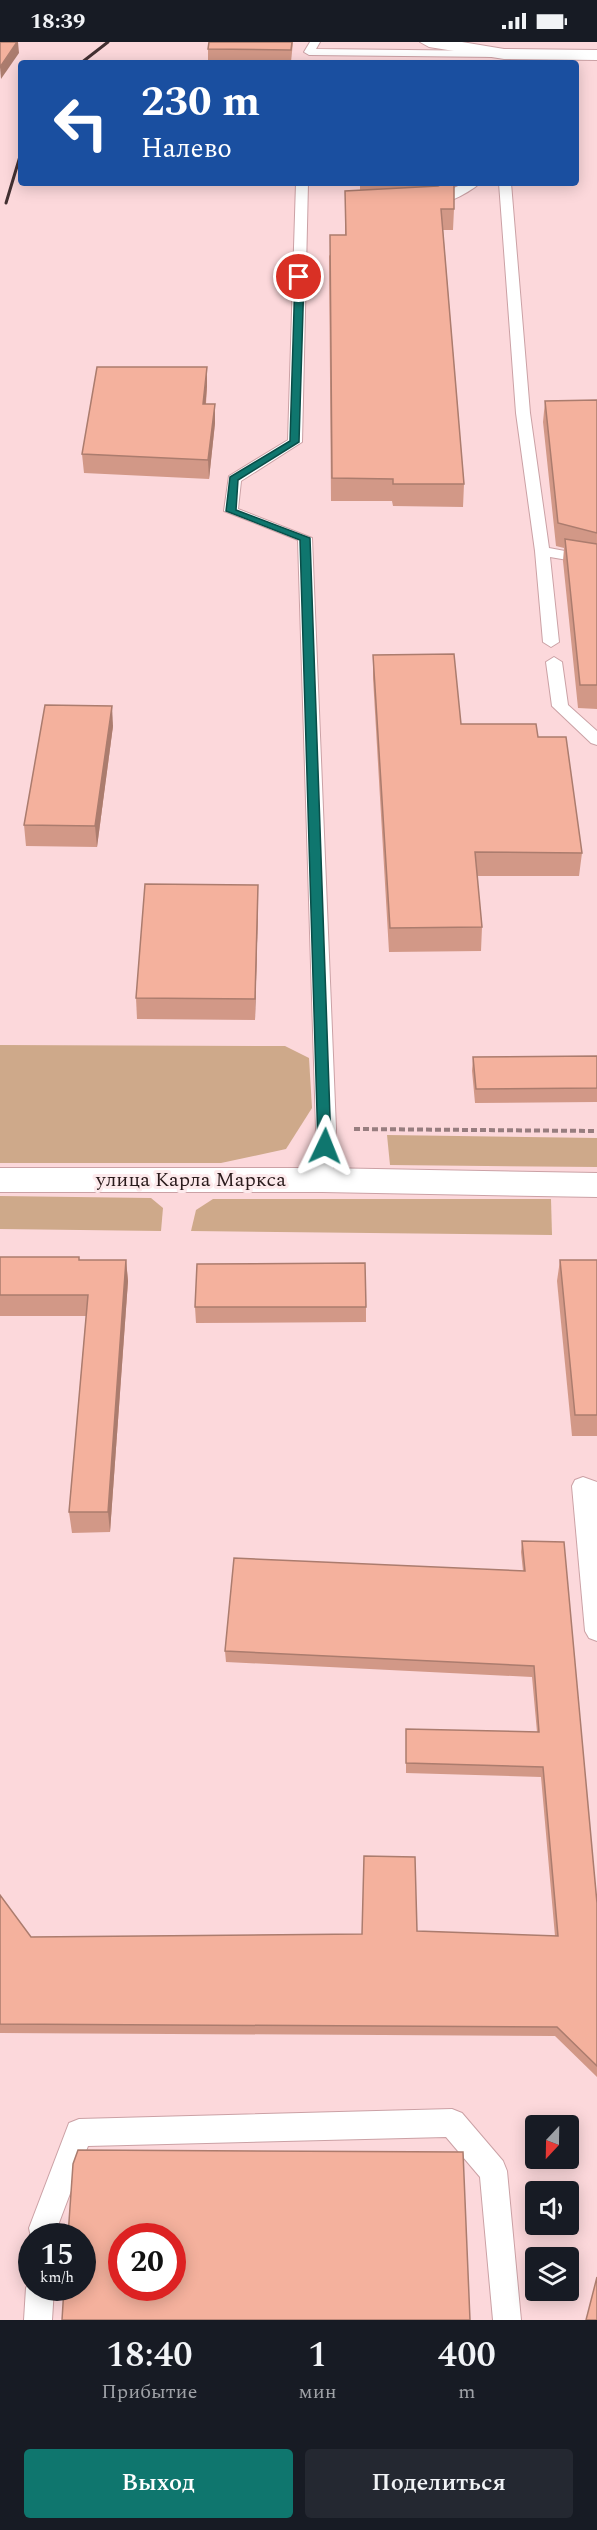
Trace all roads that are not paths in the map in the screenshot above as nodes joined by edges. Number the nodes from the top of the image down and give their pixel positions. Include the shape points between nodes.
1 (429, 42) edge
2 (310, 52) edge
3 (504, 54) junction
4 (597, 55) edge
5 (302, 186) edge
6 (468, 186) edge
7 (505, 186) edge
8 (413, 202) edge
9 (542, 551) junction
10 (597, 561) edge
11 (551, 642) dead end
12 (554, 662) dead end
13 (597, 740) edge
14 (0, 1180) edge
15 (322, 1180) junction
16 (597, 1185) edge
17 (597, 1491) edge
18 (597, 1631) edge
19 (45, 2223) edge
20 (39, 2301) edge
21 (38, 2320) edge
22 (507, 2320) edge

1 - 3 main road
2 - 3 lane
3 - 4 main road
5 - 15 lane via 295,442 234,479 231,511 305,538 326,1129
6 - 8 lane via 437,201
7 - 9 lane via 523,413
9 - 10 lane
9 - 11 lane
12 - 13 lane via 560,706
14 - 15 main road, улица Карла Маркса
15 - 16 main road, улица Карла Маркса
17 - 18 lane via 583,1486
19 - 22 lane via 79,2133 452,2123 493,2171
20 - 21 lane

